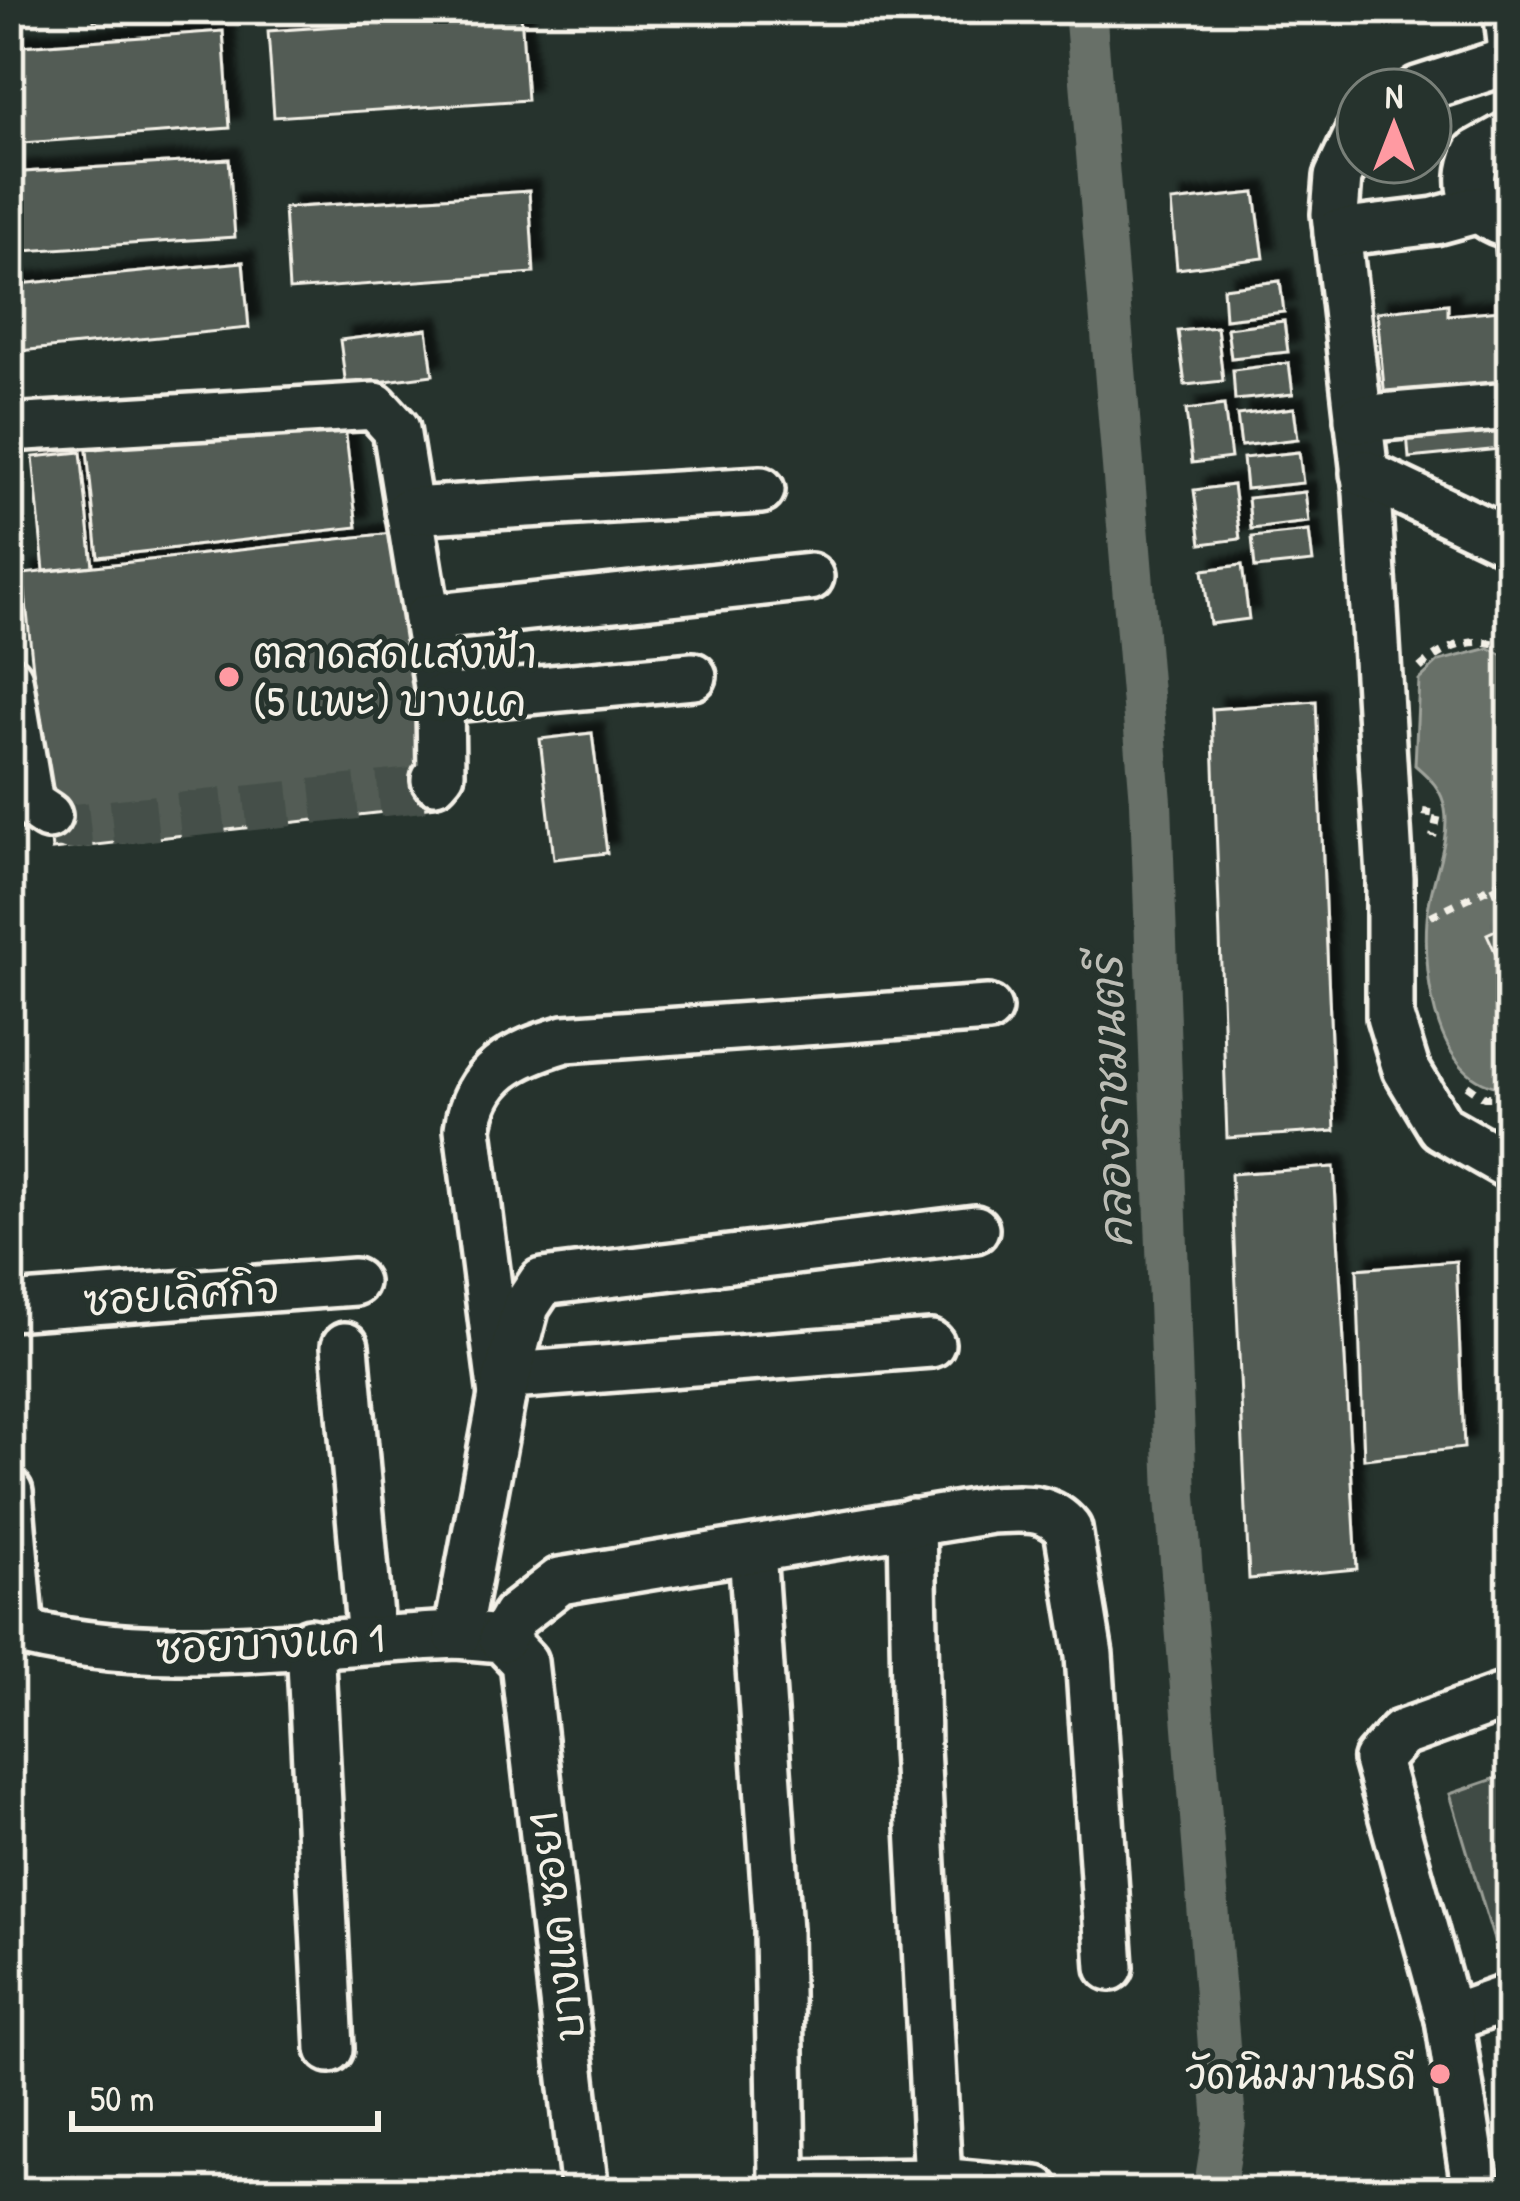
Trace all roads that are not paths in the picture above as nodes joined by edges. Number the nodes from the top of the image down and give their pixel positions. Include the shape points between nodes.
1 (1507, 9) edge
2 (1511, 42) edge
3 (1511, 60) edge
4 (1454, 78) edge
5 (1511, 134) edge
6 (1338, 186) edge
7 (1495, 217) edge
8 (1337, 233) junction
9 (1511, 406) edge
10 (1358, 419) junction
11 (9, 428) edge
12 (1364, 472) junction
13 (761, 490) dead end
14 (409, 511) junction
15 (1511, 543) edge
16 (810, 577) dead end
17 (427, 618) junction
18 (693, 676) dead end
19 (9, 679) edge
20 (440, 699) junction
21 (435, 780) dead end
22 (48, 816) dead end
23 (988, 1009) dead end
24 (1511, 1167) edge
25 (975, 1229) dead end
26 (354, 1282) dead end
27 (9, 1307) edge
28 (931, 1343) dead end
29 (345, 1346) dead end
30 (506, 1386) junction
31 (9, 1492) edge
32 (912, 1522) junction
33 (752, 1551) junction
34 (15, 1631) edge
35 (457, 1635) junction
36 (370, 1639) junction
37 (310, 1642) junction
38 (513, 1651) junction
39 (1511, 1694) edge
40 (1110, 1967) dead end
41 (1511, 1997) edge
42 (1449, 2019) junction
43 (330, 2049) dead end
44 (585, 2180) edge
45 (938, 2181) junction
46 (1036, 2190) edge
47 (1476, 2192) edge

1 - 2 street
3 - 4 street
5 - 7 street via 1487,143 1470,167 1468,184
6 - 8 street
7 - 8 street
8 - 10 street
9 - 10 street
10 - 12 street
11 - 14 street via 375,406 396,429
12 - 15 street
12 - 24 street via 1390,878 1390,1017 1406,1070 1441,1127
13 - 14 street
14 - 17 street
16 - 17 street
17 - 20 street
18 - 20 street
19 - 22 street via 30,804
20 - 21 street
23 - 30 street via 565,1039 521,1052 486,1077 468,1129
25 - 30 street via 542,1282 526,1306
26 - 27 street, ซอยเลิศกิจ
28 - 30 street
29 - 36 street
30 - 35 street
31 - 34 street
32 - 33 street
32 - 40 street via 1024,1509 1058,1516 1068,1528 1089,1655
32 - 45 street
33 - 38 street via 560,1581 515,1616
33 - 45 street via 778,1930 782,2176 847,2186
34 - 37 street, ซอยบางแค 1 via 126,1649
35 - 36 street, ซอยบางแค 1
35 - 38 street, ซอยบางแค 1
36 - 37 street, ซอยบางแค 1
37 - 43 street
38 - 44 street, บางแค ซอย1
39 - 42 street via 1400,1735 1377,1760
41 - 42 street
42 - 47 street
45 - 46 street

